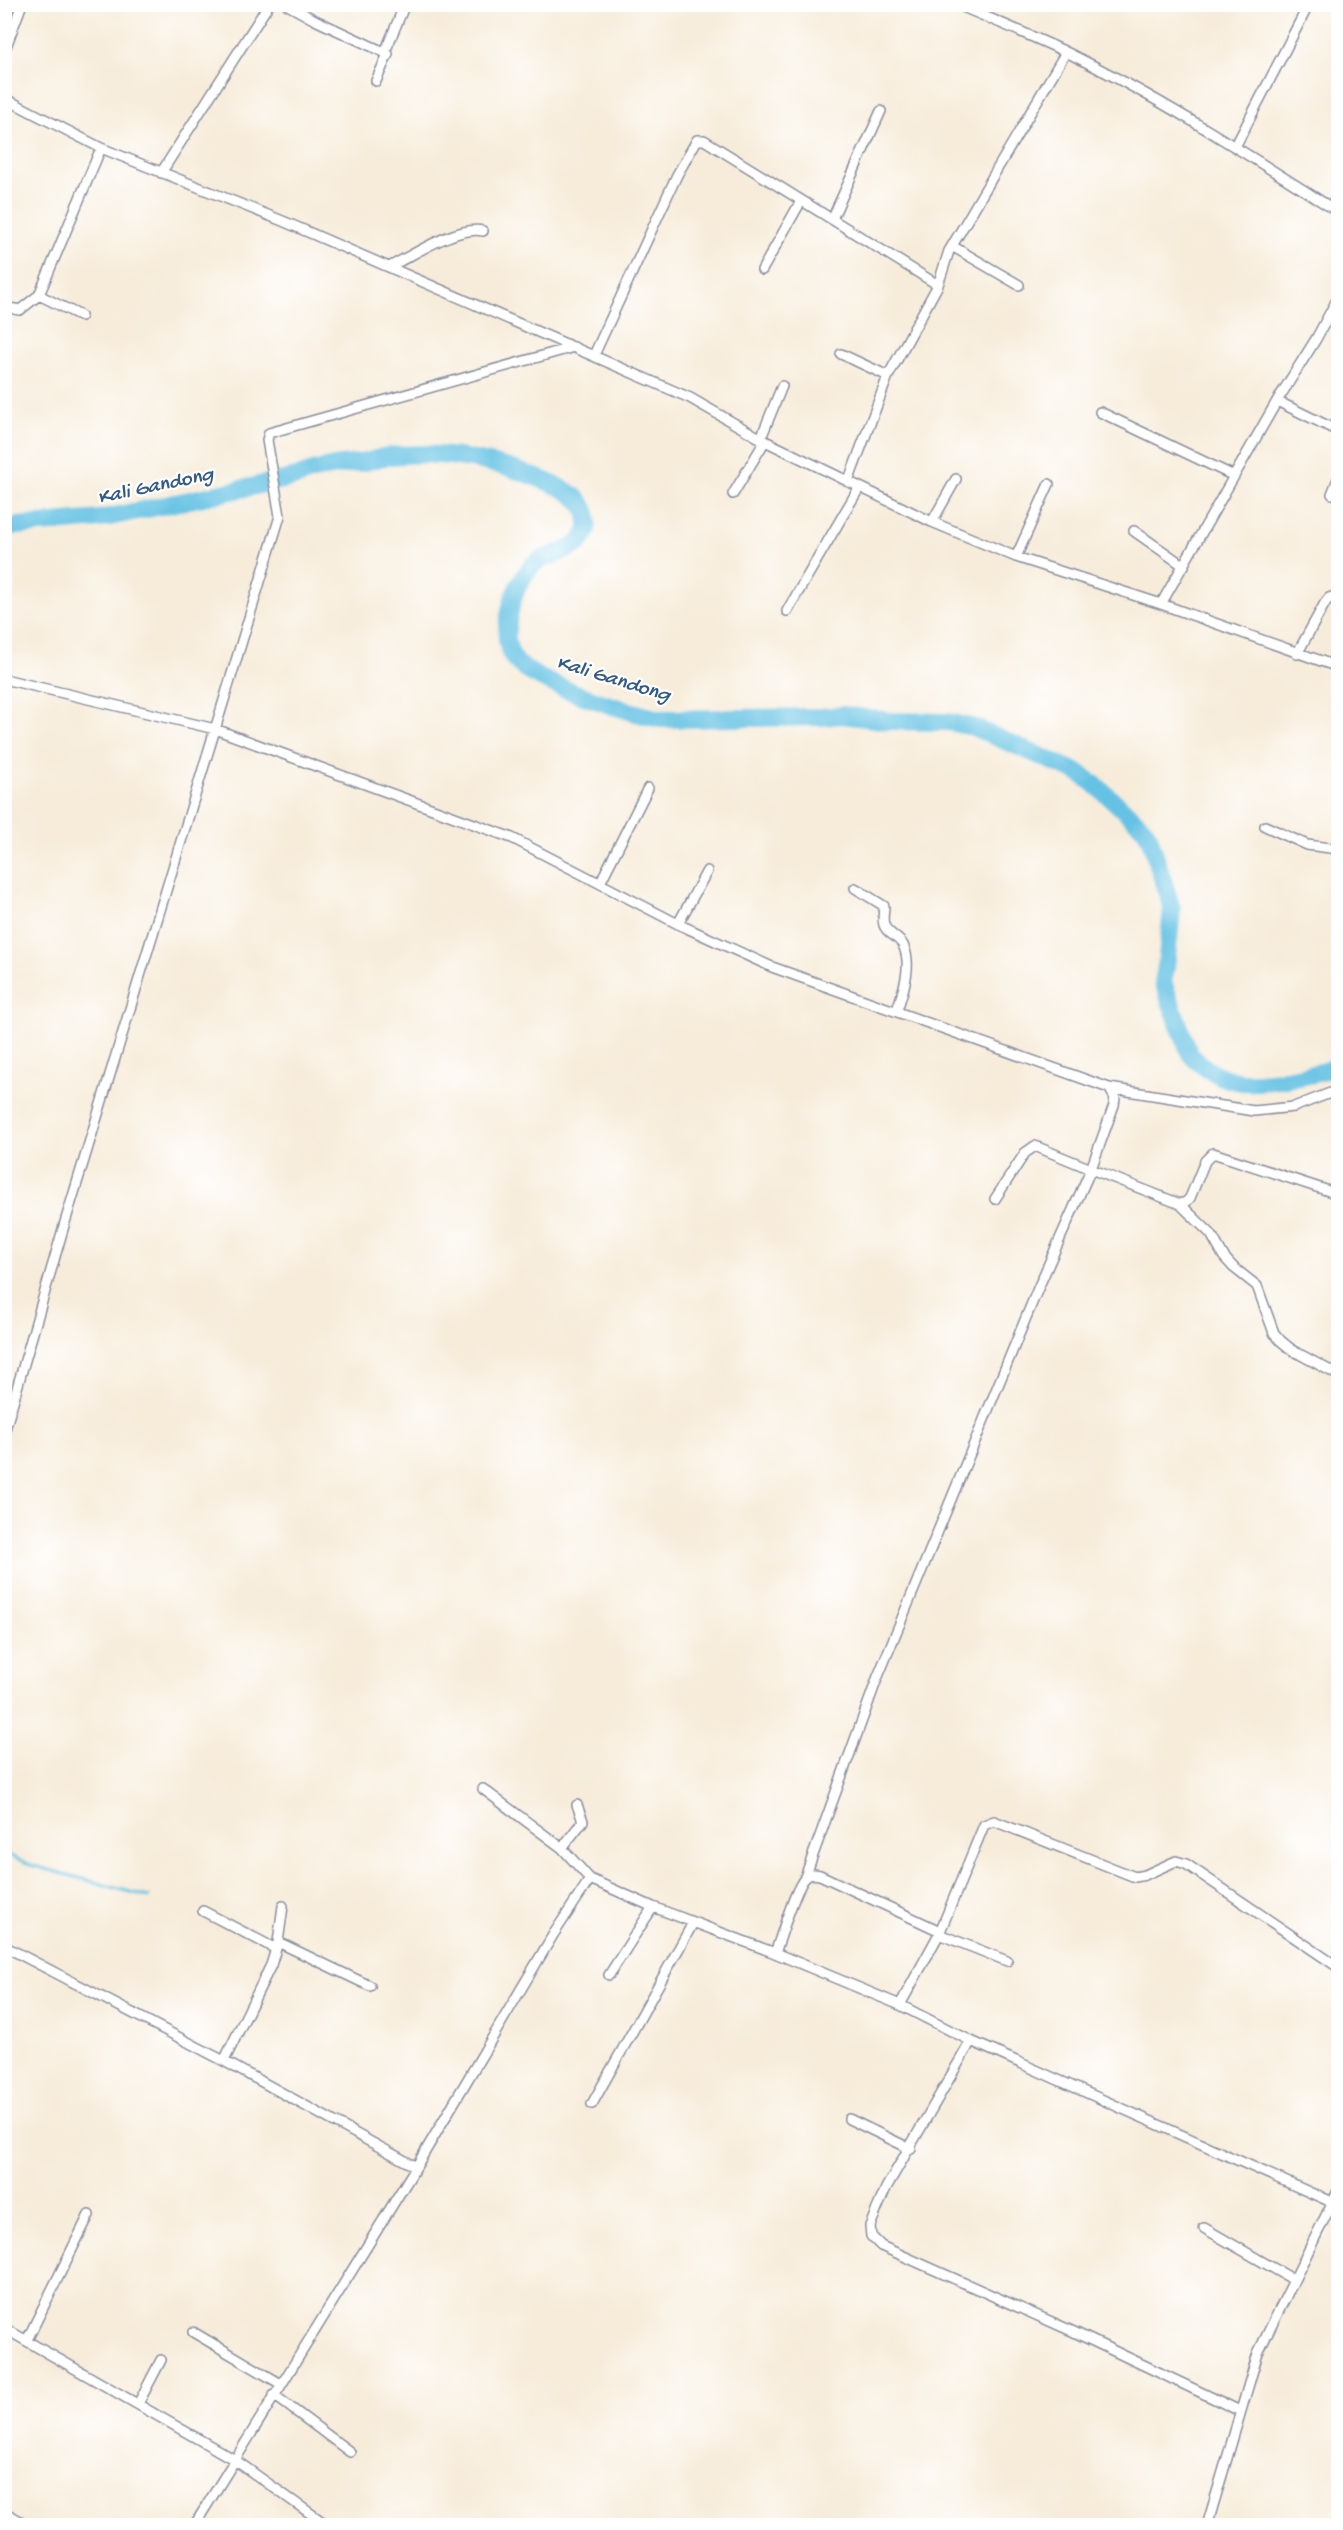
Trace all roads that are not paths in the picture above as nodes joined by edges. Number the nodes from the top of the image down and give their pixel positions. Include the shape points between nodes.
1 (22, 4) edge
2 (269, 4) edge
3 (286, 4) edge
4 (405, 4) edge
5 (956, 4) edge
6 (1309, 4) edge
7 (4, 52) edge
8 (385, 52) junction
9 (1066, 52) junction
10 (376, 81) dead end
11 (4, 98) edge
12 (881, 111) dead end
13 (1235, 147) junction
14 (101, 148) junction
15 (161, 173) junction
16 (801, 201) junction
17 (1338, 212) edge
18 (832, 219) junction
19 (483, 231) dead end
20 (952, 246) junction
21 (390, 267) junction
22 (762, 270) dead end
23 (938, 285) junction
24 (1019, 285) dead end
25 (39, 296) junction
26 (1338, 298) edge
27 (4, 307) edge
28 (81, 316) dead end
29 (574, 347) junction
30 (841, 354) dead end
31 (594, 355) junction
32 (888, 376) junction
33 (782, 386) dead end
34 (1277, 401) junction
35 (1100, 412) dead end
36 (1338, 431) edge
37 (763, 439) junction
38 (1234, 476) junction
39 (956, 479) dead end
40 (1338, 479) edge
41 (848, 482) junction
42 (1049, 484) dead end
43 (859, 488) junction
44 (733, 494) dead end
45 (1332, 494) dead end
46 (932, 522) junction
47 (1134, 531) dead end
48 (1016, 557) junction
49 (1184, 566) junction
50 (1338, 595) edge
51 (1161, 604) junction
52 (787, 611) dead end
53 (1297, 654) junction
54 (1338, 667) edge
55 (4, 679) edge
56 (214, 729) junction
57 (648, 788) dead end
58 (1265, 826) dead end
59 (1338, 849) edge
60 (707, 871) dead end
61 (600, 883) junction
62 (855, 888) dead end
63 (678, 924) junction
64 (897, 1010) junction
65 (1109, 1088) junction
66 (1338, 1090) edge
67 (1091, 1169) junction
68 (1338, 1194) edge
69 (995, 1199) dead end
70 (1180, 1204) junction
71 (1338, 1375) edge
72 (4, 1433) edge
73 (483, 1789) dead end
74 (577, 1805) dead end
75 (562, 1848) junction
76 (805, 1877) junction
77 (590, 1880) junction
78 (283, 1906) dead end
79 (653, 1907) junction
80 (203, 1911) dead end
81 (693, 1923) junction
82 (939, 1932) junction
83 (4, 1946) edge
84 (277, 1946) junction
85 (776, 1953) junction
86 (1007, 1961) dead end
87 (1338, 1967) edge
88 (609, 1975) dead end
89 (369, 1986) dead end
90 (900, 2005) junction
91 (971, 2041) junction
92 (224, 2061) junction
93 (592, 2104) dead end
94 (849, 2119) dead end
95 (911, 2149) junction
96 (416, 2167) junction
97 (1338, 2191) edge
98 (1336, 2204) edge
99 (89, 2215) dead end
100 (1204, 2228) dead end
101 (1293, 2280) junction
102 (4, 2328) edge
103 (193, 2332) dead end
104 (27, 2340) junction
105 (161, 2360) dead end
106 (281, 2384) junction
107 (274, 2395) junction
108 (138, 2404) junction
109 (1240, 2411) junction
110 (350, 2452) dead end
111 (235, 2460) junction
112 (4, 2512) edge
113 (29, 2526) edge
114 (194, 2526) edge
115 (328, 2526) edge
116 (1207, 2526) edge

1 - 7 street
2 - 15 street
3 - 8 street
4 - 8 street
5 - 9 street
6 - 13 street
8 - 10 street via 388,54
9 - 13 street
9 - 20 street
11 - 14 street
12 - 18 street
13 - 17 street
14 - 15 street
14 - 25 street
15 - 21 street
16 - 18 street
16 - 22 street
16 - 31 street via 704,140 697,140
18 - 23 street
19 - 21 street via 473,228 455,234
20 - 23 street
20 - 24 street
21 - 29 street
23 - 32 street
25 - 27 street via 20,310
25 - 28 street
26 - 34 street
29 - 31 street
29 - 56 street via 275,429 268,435 279,516
30 - 32 street
31 - 37 street via 690,398
32 - 41 street
33 - 37 street
34 - 36 street
34 - 38 street
35 - 38 street
37 - 41 street
37 - 44 street
38 - 49 street
39 - 46 street
40 - 45 street
41 - 43 street
42 - 48 street
43 - 46 street
43 - 52 street
46 - 48 street
47 - 49 street
48 - 51 street
49 - 51 street
50 - 53 street via 1325,603
51 - 53 street
53 - 54 street
55 - 56 street
56 - 61 street via 512,838
56 - 72 street
57 - 61 street
58 - 59 street via 1307,845
60 - 63 street
61 - 63 street
62 - 64 street via 884,906 885,928 906,952 906,980
63 - 64 street via 772,967
64 - 65 street
65 - 66 street via 1254,1111 1294,1107
65 - 67 street via 1114,1105
67 - 69 street via 1035,1146 1025,1153
67 - 70 street
67 - 76 street via 877,1678
68 - 70 street via 1214,1153 1205,1161 1190,1198
70 - 71 street via 1211,1233 1233,1267 1257,1286 1281,1341
73 - 75 street
74 - 75 street via 583,1821
75 - 77 street
76 - 82 street via 820,1875
76 - 85 street
77 - 79 street
77 - 96 street via 553,1935
78 - 84 street
79 - 81 street
79 - 88 street
80 - 84 street
81 - 85 street
81 - 93 street
82 - 86 street
82 - 87 street via 984,1826 994,1821 1135,1877 1176,1861 1186,1863
82 - 90 street
83 - 92 street
84 - 89 street
84 - 92 street
85 - 90 street
90 - 91 street
91 - 95 street
91 - 98 street
92 - 96 street
94 - 95 street
95 - 109 street via 886,2188 870,2226 872,2236 881,2246
96 - 106 street
97 - 98 street
98 - 101 street
99 - 104 street
100 - 101 street
101 - 109 street via 1258,2353
102 - 104 street
103 - 106 street
104 - 108 street
105 - 108 street
106 - 107 street
107 - 110 street
107 - 111 street
108 - 111 street
109 - 116 street
111 - 114 street
111 - 115 street
112 - 113 street

